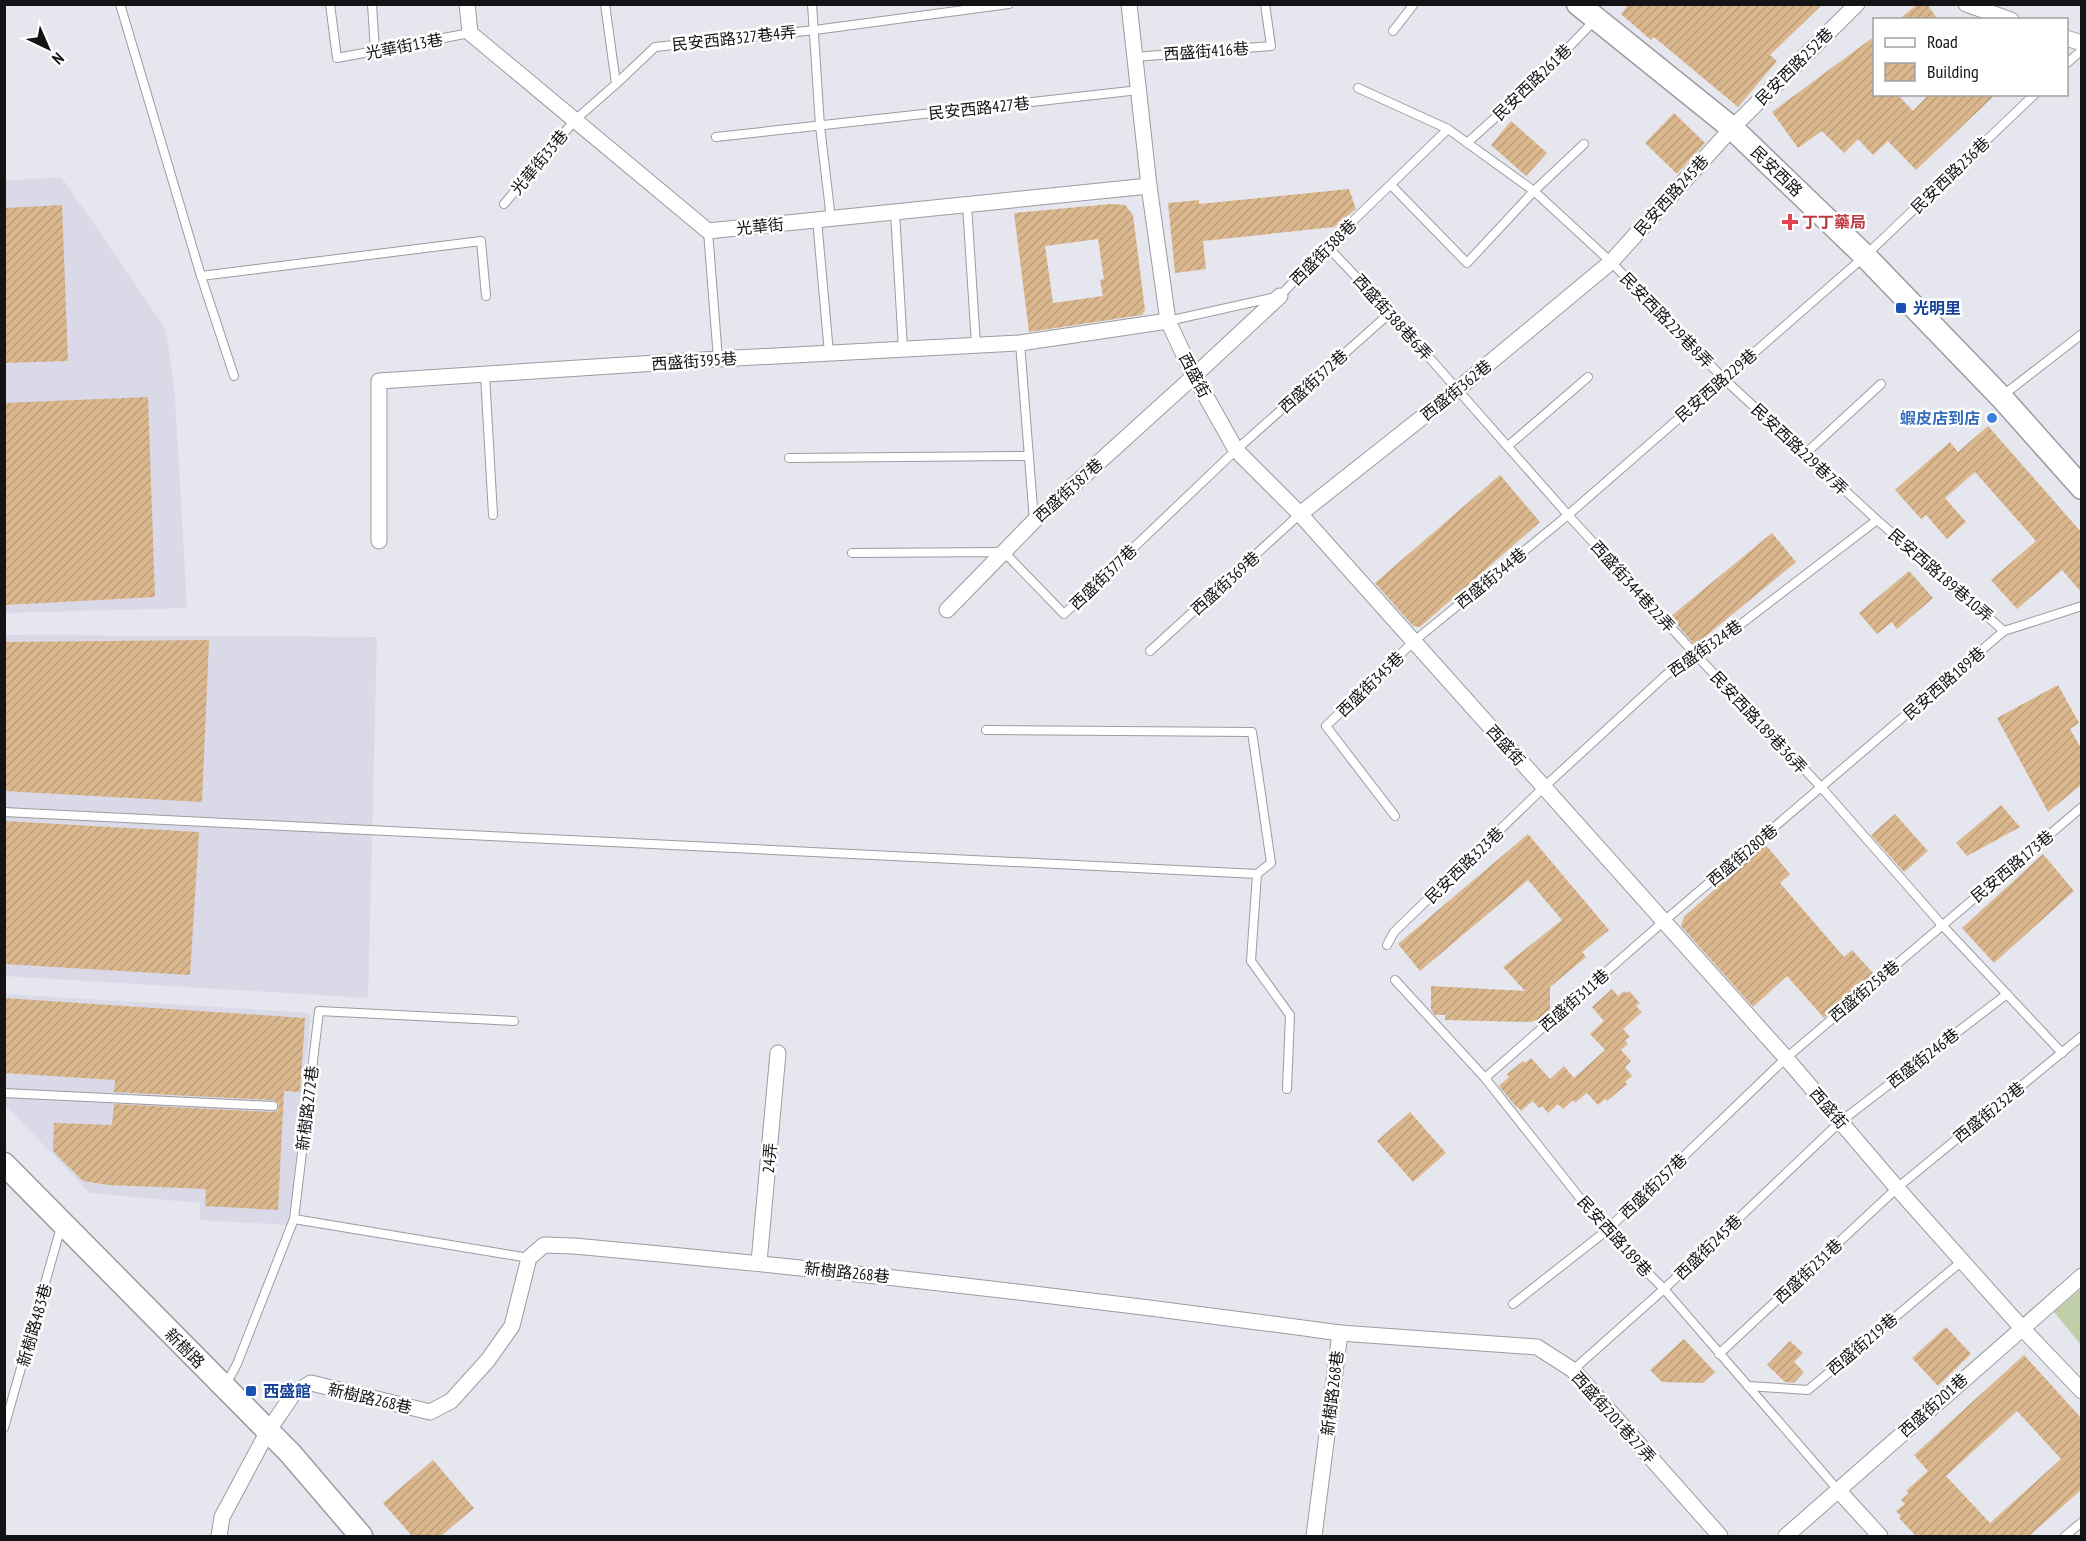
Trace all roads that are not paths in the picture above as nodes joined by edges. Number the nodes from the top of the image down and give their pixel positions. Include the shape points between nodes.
1 (120, 4) edge
2 (330, 4) edge
3 (372, 4) edge
4 (467, 4) edge
5 (605, 4) edge
6 (812, 4) edge
7 (1009, 4) edge
8 (1129, 4) edge
9 (1265, 4) edge
10 (1414, 4) edge
11 (1578, 4) edge
12 (1857, 4) edge
13 (1966, 4) edge
14 (2005, 18) edge
15 (1596, 19) junction
16 (815, 30) junction
17 (1393, 31) dead end
18 (470, 33) junction
19 (2082, 50) edge
20 (375, 51) junction
21 (1135, 57) junction
22 (2068, 63) edge
23 (616, 84) junction
24 (1358, 88) dead end
25 (1139, 90) junction
26 (2033, 96) edge
27 (574, 120) junction
28 (820, 126) junction
29 (1732, 128) junction
30 (1448, 129) junction
31 (716, 137) dead end
32 (1467, 143) junction
33 (1584, 144) dead end
34 (1391, 185) junction
35 (1149, 186) junction
36 (1533, 191) junction
37 (504, 204) dead end
38 (967, 205) junction
39 (895, 212) junction
40 (824, 220) junction
41 (708, 231) junction
42 (1327, 246) junction
43 (1865, 256) junction
44 (1611, 262) junction
45 (201, 276) junction
46 (486, 296) dead end
47 (1280, 296) junction
48 (1390, 313) junction
49 (1168, 321) junction
50 (2082, 334) edge
51 (1020, 343) junction
52 (976, 345) junction
53 (903, 349) junction
54 (829, 353) junction
55 (718, 359) junction
56 (485, 375) junction
57 (234, 376) dead end
58 (1194, 376) junction
59 (1588, 377) dead end
60 (1724, 379) junction
61 (1881, 384) dead end
62 (1458, 389) junction
63 (2001, 397) junction
64 (1508, 446) junction
65 (1236, 450) junction
66 (1805, 454) junction
67 (1029, 456) junction
68 (789, 458) dead end
69 (2082, 489) edge
70 (1300, 514) junction
71 (1568, 514) junction
72 (493, 515) dead end
73 (1877, 520) junction
74 (1034, 521) junction
75 (379, 541) dead end
76 (1004, 552) junction
77 (852, 553) dead end
78 (2082, 606) edge
79 (947, 610) dead end
80 (2004, 631) junction
81 (1413, 642) junction
82 (1150, 651) dead end
83 (1698, 657) junction
84 (986, 730) dead end
85 (1821, 787) junction
86 (1543, 788) junction
87 (2082, 807) edge
88 (4, 812) edge
89 (1395, 816) dead end
90 (1257, 874) junction
91 (1663, 922) junction
92 (1942, 925) junction
93 (1387, 945) dead end
94 (1395, 980) dead end
95 (2007, 994) junction
96 (514, 1021) dead end
97 (2082, 1036) edge
98 (778, 1053) dead end
99 (2062, 1053) junction
100 (1786, 1058) junction
101 (1485, 1078) junction
102 (1287, 1089) dead end
103 (4, 1093) edge
104 (273, 1106) dead end
105 (1840, 1122) junction
106 (10, 1174) edge
107 (1897, 1188) junction
108 (294, 1219) junction
109 (63, 1222) junction
110 (1606, 1231) junction
111 (529, 1258) junction
112 (1962, 1261) junction
113 (759, 1262) junction
114 (2082, 1275) edge
115 (1665, 1289) junction
116 (1513, 1304) dead end
117 (2021, 1327) junction
118 (1340, 1333) junction
119 (1719, 1354) junction
120 (1573, 1370) junction
121 (1748, 1386) junction
122 (224, 1387) junction
123 (2082, 1391) edge
124 (4, 1428) edge
125 (268, 1431) junction
126 (1838, 1490) junction
127 (2082, 1522) edge
128 (219, 1536) edge
129 (360, 1536) edge
130 (1314, 1536) edge
131 (1720, 1536) edge
132 (1786, 1536) edge
133 (1880, 1536) edge
134 (2065, 1536) edge

1 - 45 lane
2 - 20 lane, 光華街13巷 via 337,58
3 - 20 lane
4 - 18 street
5 - 23 lane
6 - 16 lane
7 - 16 lane, 民安西路327巷4弄
8 - 21 street, 西盛街
9 - 21 lane, 西盛街416巷 via 1271,46
10 - 17 lane
11 - 15 street, 民安西路
12 - 29 street, 民安西路252巷
13 - 14 street
15 - 29 street, 民安西路
15 - 32 lane, 民安西路261巷 via 1536,81
16 - 23 lane, 民安西路327巷4弄 via 655,47
16 - 28 lane
18 - 20 lane, 光華街13巷
18 - 27 street
19 - 22 lane
21 - 25 street, 西盛街
23 - 27 lane, 民安西路327巷4弄
24 - 30 lane
25 - 28 lane, 民安西路427巷
25 - 35 street, 西盛街
26 - 43 lane, 民安西路236巷
27 - 37 lane, 光華街33巷
27 - 41 street
28 - 31 lane, 民安西路427巷
28 - 40 lane
29 - 43 street, 民安西路
29 - 44 street, 民安西路245巷
30 - 32 lane, 民安西路229巷8弄
30 - 34 lane, 西盛街388巷
32 - 36 lane, 民安西路229巷8弄
33 - 36 lane
34 - 36 lane via 1467,263
34 - 42 lane, 西盛街388巷
35 - 38 street, 光華街
35 - 49 street, 西盛街
36 - 44 lane, 民安西路229巷8弄
38 - 39 street, 光華街
38 - 52 lane
39 - 40 street, 光華街
39 - 53 lane
40 - 41 street, 光華街
40 - 54 lane
41 - 55 lane
42 - 47 lane, 西盛街388巷
42 - 48 lane, 西盛街388巷6弄
43 - 60 lane, 民安西路229巷
43 - 63 street, 民安西路
44 - 60 lane, 民安西路229巷8弄
44 - 62 street, 西盛街362巷
45 - 46 lane via 481,241
45 - 57 lane
47 - 49 lane, 西盛街388巷
47 - 58 street, 西盛街387巷
48 - 62 lane, 西盛街388巷6弄
48 - 65 lane, 西盛街372巷
49 - 51 street, 西盛街395巷
49 - 58 street, 西盛街
50 - 63 lane
51 - 52 street, 西盛街395巷
51 - 67 lane
52 - 53 street, 西盛街395巷
53 - 54 street, 西盛街395巷
54 - 55 street, 西盛街395巷
55 - 56 street, 西盛街395巷
56 - 72 lane
56 - 75 street, 西盛街395巷 via 379,381
58 - 65 street, 西盛街
58 - 74 street, 西盛街387巷
59 - 64 lane
60 - 66 lane, 民安西路229巷7弄
60 - 71 lane, 民安西路229巷
61 - 66 lane
62 - 64 lane, 西盛街388巷6弄
62 - 70 street, 西盛街362巷
63 - 69 street, 民安西路
64 - 71 lane, 西盛街344巷22弄
65 - 70 street, 西盛街
65 - 76 lane, 西盛街377巷 via 1064,614
66 - 73 lane, 民安西路229巷7弄
67 - 68 lane
67 - 74 lane
70 - 81 street, 西盛街
70 - 82 lane, 西盛街369巷
71 - 81 lane, 西盛街344巷
71 - 83 lane, 西盛街344巷22弄
73 - 80 lane, 民安西路189巷10弄
73 - 83 lane, 西盛街324巷
74 - 76 street, 西盛街387巷
76 - 77 lane
76 - 79 street, 西盛街387巷
78 - 80 lane, 民安西路189巷
80 - 85 lane, 民安西路189巷
81 - 86 street, 西盛街
81 - 89 lane, 西盛街345巷 via 1326,726
83 - 85 lane, 民安西路189巷36弄
83 - 86 lane, 西盛街324巷 via 1667,674
84 - 90 lane via 1252,732 1271,863
85 - 91 lane, 西盛街280巷
85 - 92 lane, 民安西路189巷36弄
86 - 91 street, 西盛街
86 - 93 lane, 民安西路323巷 via 1394,932
87 - 92 lane, 民安西路173巷
88 - 90 lane
90 - 102 lane via 1251,961 1290,1015
91 - 100 street, 西盛街
91 - 101 lane, 西盛街311巷
92 - 95 lane, 民安西路189巷36弄
92 - 100 lane, 西盛街258巷
94 - 101 lane, 民安西路189巷
95 - 99 lane, 民安西路189巷36弄
95 - 105 lane, 西盛街246巷
96 - 108 lane, 新樹路272巷 via 319,1011
97 - 99 lane, 西盛街232巷
98 - 113 street, 24弄
99 - 107 lane, 西盛街232巷
100 - 105 street, 西盛街
100 - 110 lane, 西盛街257巷
101 - 110 lane, 民安西路189巷
103 - 104 lane
105 - 107 street, 西盛街
105 - 115 lane, 西盛街245巷
106 - 109 street, 新樹路
107 - 112 street, 西盛街
107 - 119 lane, 西盛街231巷
108 - 111 lane
108 - 122 lane, 新樹路272巷 via 237,1364
109 - 122 street, 新樹路
109 - 124 lane, 新樹路483巷
110 - 115 lane, 民安西路189巷
110 - 116 lane, 西盛街257巷
111 - 113 street, 新樹路268巷 via 544,1245
111 - 125 street, 新樹路268巷 via 512,1326 451,1401 430,1412 311,1383 294,1393
112 - 117 street, 西盛街
112 - 121 lane, 西盛街219巷 via 1808,1390
113 - 118 street, 新樹路268巷 via 1123,1303
114 - 117 street, 西盛街201巷
115 - 119 lane, 民安西路189巷
115 - 120 lane, 西盛街245巷
117 - 123 street, 西盛街
117 - 126 street, 西盛街201巷
118 - 120 street, 西盛街201巷27弄 via 1537,1347
118 - 130 street, 新樹路268巷
119 - 121 lane, 民安西路189巷
120 - 131 street, 西盛街201巷27弄
121 - 126 lane, 民安西路189巷
122 - 125 street, 新樹路
125 - 128 street, 新樹路268巷 via 222,1517
125 - 129 street, 新樹路
126 - 132 street, 西盛街201巷
126 - 133 street
127 - 134 lane

